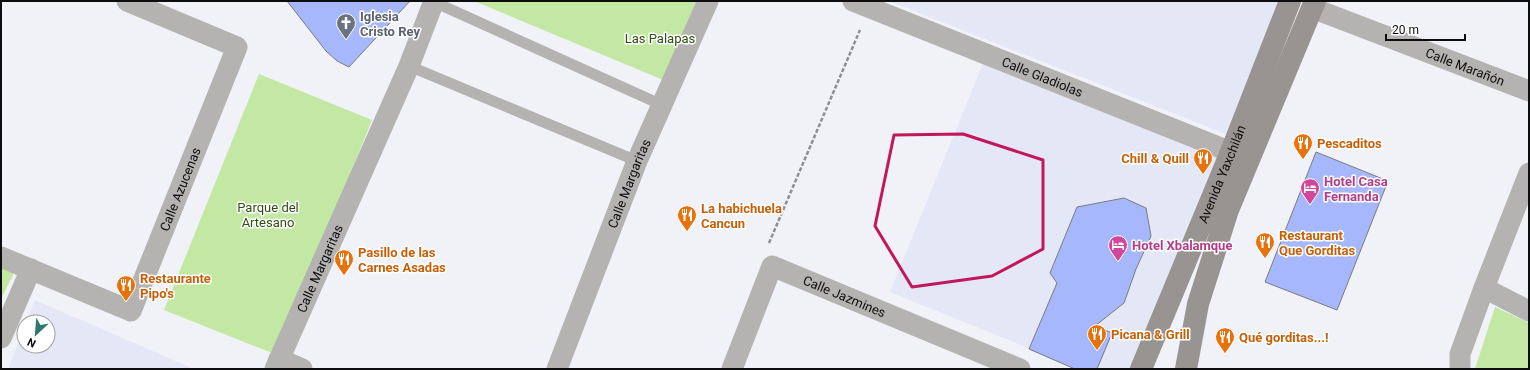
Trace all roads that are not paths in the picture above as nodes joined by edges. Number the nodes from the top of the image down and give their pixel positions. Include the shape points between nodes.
1 (127, 1) edge
2 (708, 1) edge
3 (1290, 1) edge
4 (434, 2) edge
5 (862, 4) edge
6 (1314, 4) edge
7 (409, 66) junction
8 (1529, 91) edge
9 (662, 105) junction
10 (1231, 152) junction
11 (637, 161) junction
12 (1529, 173) edge
13 (1, 257) edge
14 (31, 269) junction
15 (1484, 288) junction
16 (1529, 311) edge
17 (1, 338) edge
18 (277, 364) edge
19 (302, 369) edge
20 (557, 369) edge
21 (732, 369) edge
22 (1020, 369) edge
23 (1141, 369) edge
24 (1186, 369) edge
25 (1460, 369) edge

1 - 14 street, Calle Azucenas via 236,46 131,310
2 - 9 street, Calle Margaritas
3 - 10 main road, Avenida Yaxchilán
4 - 7 street, Calle Margaritas
4 - 9 lane
5 - 10 street, Calle Gladiolas
6 - 8 street, Calle Marañón
6 - 24 main road, Avenida Yaxchilán via 1228,210 1198,304
7 - 11 lane
7 - 18 street, Calle Margaritas
9 - 11 street, Calle Margaritas
10 - 23 main road, Avenida Yaxchilán
11 - 20 street, Calle Margaritas
12 - 15 street
13 - 14 street, Calle Azucenas
14 - 17 street
15 - 16 street
15 - 25 street via 1460,354
18 - 19 street, Calle Margaritas
21 - 22 street, Calle Jazmines via 772,266

